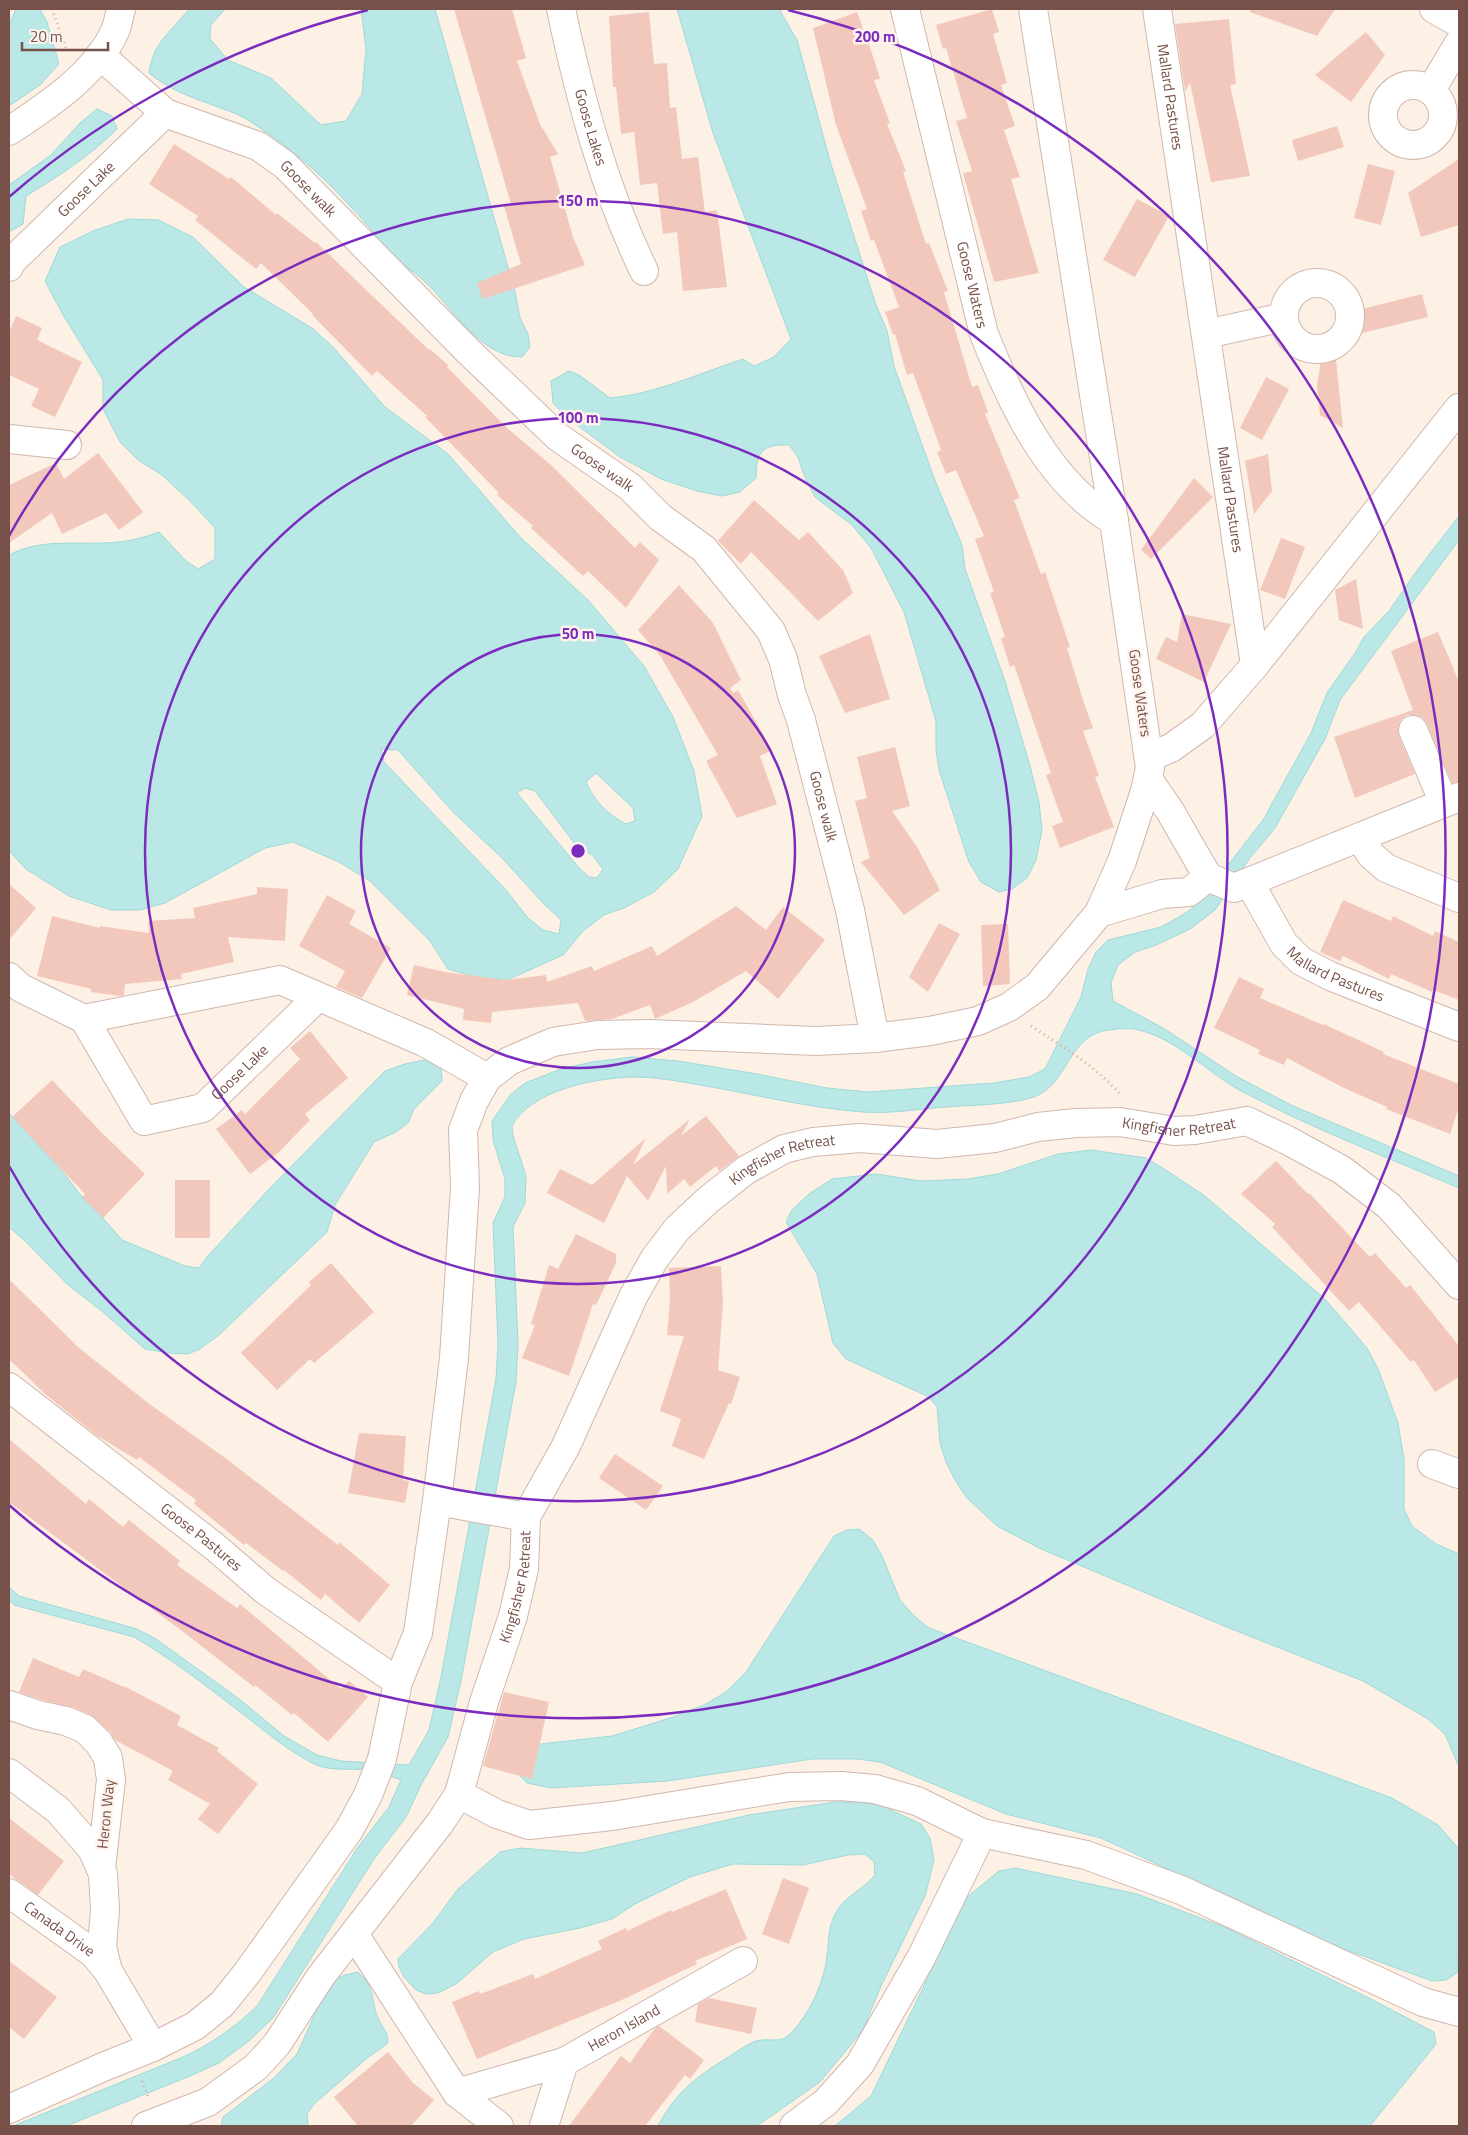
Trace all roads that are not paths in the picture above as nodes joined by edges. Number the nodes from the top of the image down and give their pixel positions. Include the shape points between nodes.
1 (121, 9) edge
2 (561, 9) edge
3 (905, 9) edge
4 (1033, 9) edge
5 (1158, 9) edge
6 (1434, 9) edge
7 (1459, 23) edge
8 (1459, 44) edge
9 (100, 55) junction
10 (1431, 90) dead end
11 (165, 113) junction
12 (9, 131) edge
13 (9, 267) edge
14 (644, 271) dead end
15 (1284, 318) dead end
16 (1206, 334) junction
17 (1459, 408) edge
18 (9, 439) edge
19 (67, 445) dead end
20 (1114, 521) junction
21 (1255, 665) junction
22 (1413, 730) dead end
23 (1149, 768) junction
24 (1452, 800) edge
25 (1360, 837) junction
26 (1226, 881) junction
27 (1459, 898) edge
28 (1099, 913) junction
29 (9, 977) edge
30 (318, 997) junction
31 (84, 1019) junction
32 (1459, 1026) edge
33 (875, 1038) junction
34 (487, 1078) junction
35 (1457, 1284) edge
36 (9, 1387) edge
37 (1432, 1464) dead end
38 (1459, 1474) edge
39 (450, 1503) junction
40 (526, 1518) junction
41 (398, 1682) junction
42 (9, 1705) edge
43 (9, 1773) edge
44 (459, 1794) junction
45 (982, 1833) junction
46 (101, 1868) junction
47 (9, 1893) edge
48 (354, 1934) junction
49 (743, 1961) dead end
50 (108, 1971) junction
51 (1459, 2012) edge
52 (152, 2047) junction
53 (564, 2062) junction
54 (457, 2093) junction
55 (9, 2109) edge
56 (205, 2114) edge
57 (149, 2116) edge
58 (499, 2126) edge
59 (544, 2126) edge
60 (794, 2126) edge

1 - 9 street via 115,31
2 - 14 street, Goose Lakes via 608,190
3 - 20 street, Goose Waters via 984,334 1003,383 1024,421 1072,489 1094,510
4 - 20 street, Goose Waters
5 - 16 street, Mallard Pastures
6 - 7 street
8 - 10 street
9 - 11 street, Goose walk
9 - 12 street via 60,95
11 - 13 street, Goose Lake
11 - 33 street, Goose walk via 258,146 285,165 468,351 558,437 630,487 660,518 704,549 771,632 783,659 801,720 850,910
15 - 16 street
16 - 21 street, Mallard Pastures
17 - 21 street
18 - 19 street
20 - 23 street, Goose Waters
21 - 23 street via 1203,725
22 - 24 street
23 - 26 street, Mallard Pastures via 1170,811
23 - 28 street, Goose Waters via 1122,861
24 - 25 street
25 - 26 street
25 - 27 street via 1371,855 1386,868
26 - 28 street via 1188,892 1162,894
26 - 32 street, Mallard Pastures via 1301,961 1330,976
28 - 33 street, Goose Waters via 1037,987 1009,1007 978,1021
29 - 31 street via 22,988
30 - 31 street via 280,980
30 - 31 street, Goose Lake via 203,1108 144,1120
30 - 34 street via 426,1043
33 - 34 street, Goose Waters via 816,1041 597,1035 553,1042 509,1061
34 - 39 street via 463,1130 465,1187 454,1358
35 - 40 street, Kingfisher Retreat via 1389,1206 1342,1170 1247,1121 1174,1131 1120,1122 1076,1123 1038,1127 995,1138 937,1144 860,1138 813,1142 784,1149 746,1170 708,1200 677,1229 655,1258 634,1295 566,1446
36 - 41 street, Goose Pastures via 266,1591
37 - 38 street
39 - 40 street
39 - 41 street via 418,1633
40 - 44 street, Kingfisher Retreat via 524,1568 513,1616 484,1702
41 - 52 street via 378,1768 349,1830 222,2004 195,2026
42 - 46 street, Heron Way via 66,1720 85,1729 108,1758 111,1780
43 - 46 street, Heron Way via 58,1810 92,1849
44 - 45 street via 497,1814 529,1824 621,1815 789,1787 841,1786 875,1789 917,1801
44 - 48 street, Kingfisher Retreat
45 - 51 street via 1086,1855 1181,1890 1423,2002
45 - 60 street via 921,1958 860,2064 826,2102
46 - 50 street, Heron Way via 105,1910 102,1947
47 - 50 street, Canada Drive via 93,1953
48 - 54 street
48 - 56 street, Kingfisher Retreat via 321,1976 277,2044
49 - 53 street, Heron Island
50 - 52 street, Heron Way
52 - 55 street
53 - 54 street, Heron Island
53 - 59 street
54 - 58 street
56 - 57 street, Kingfisher Retreat

